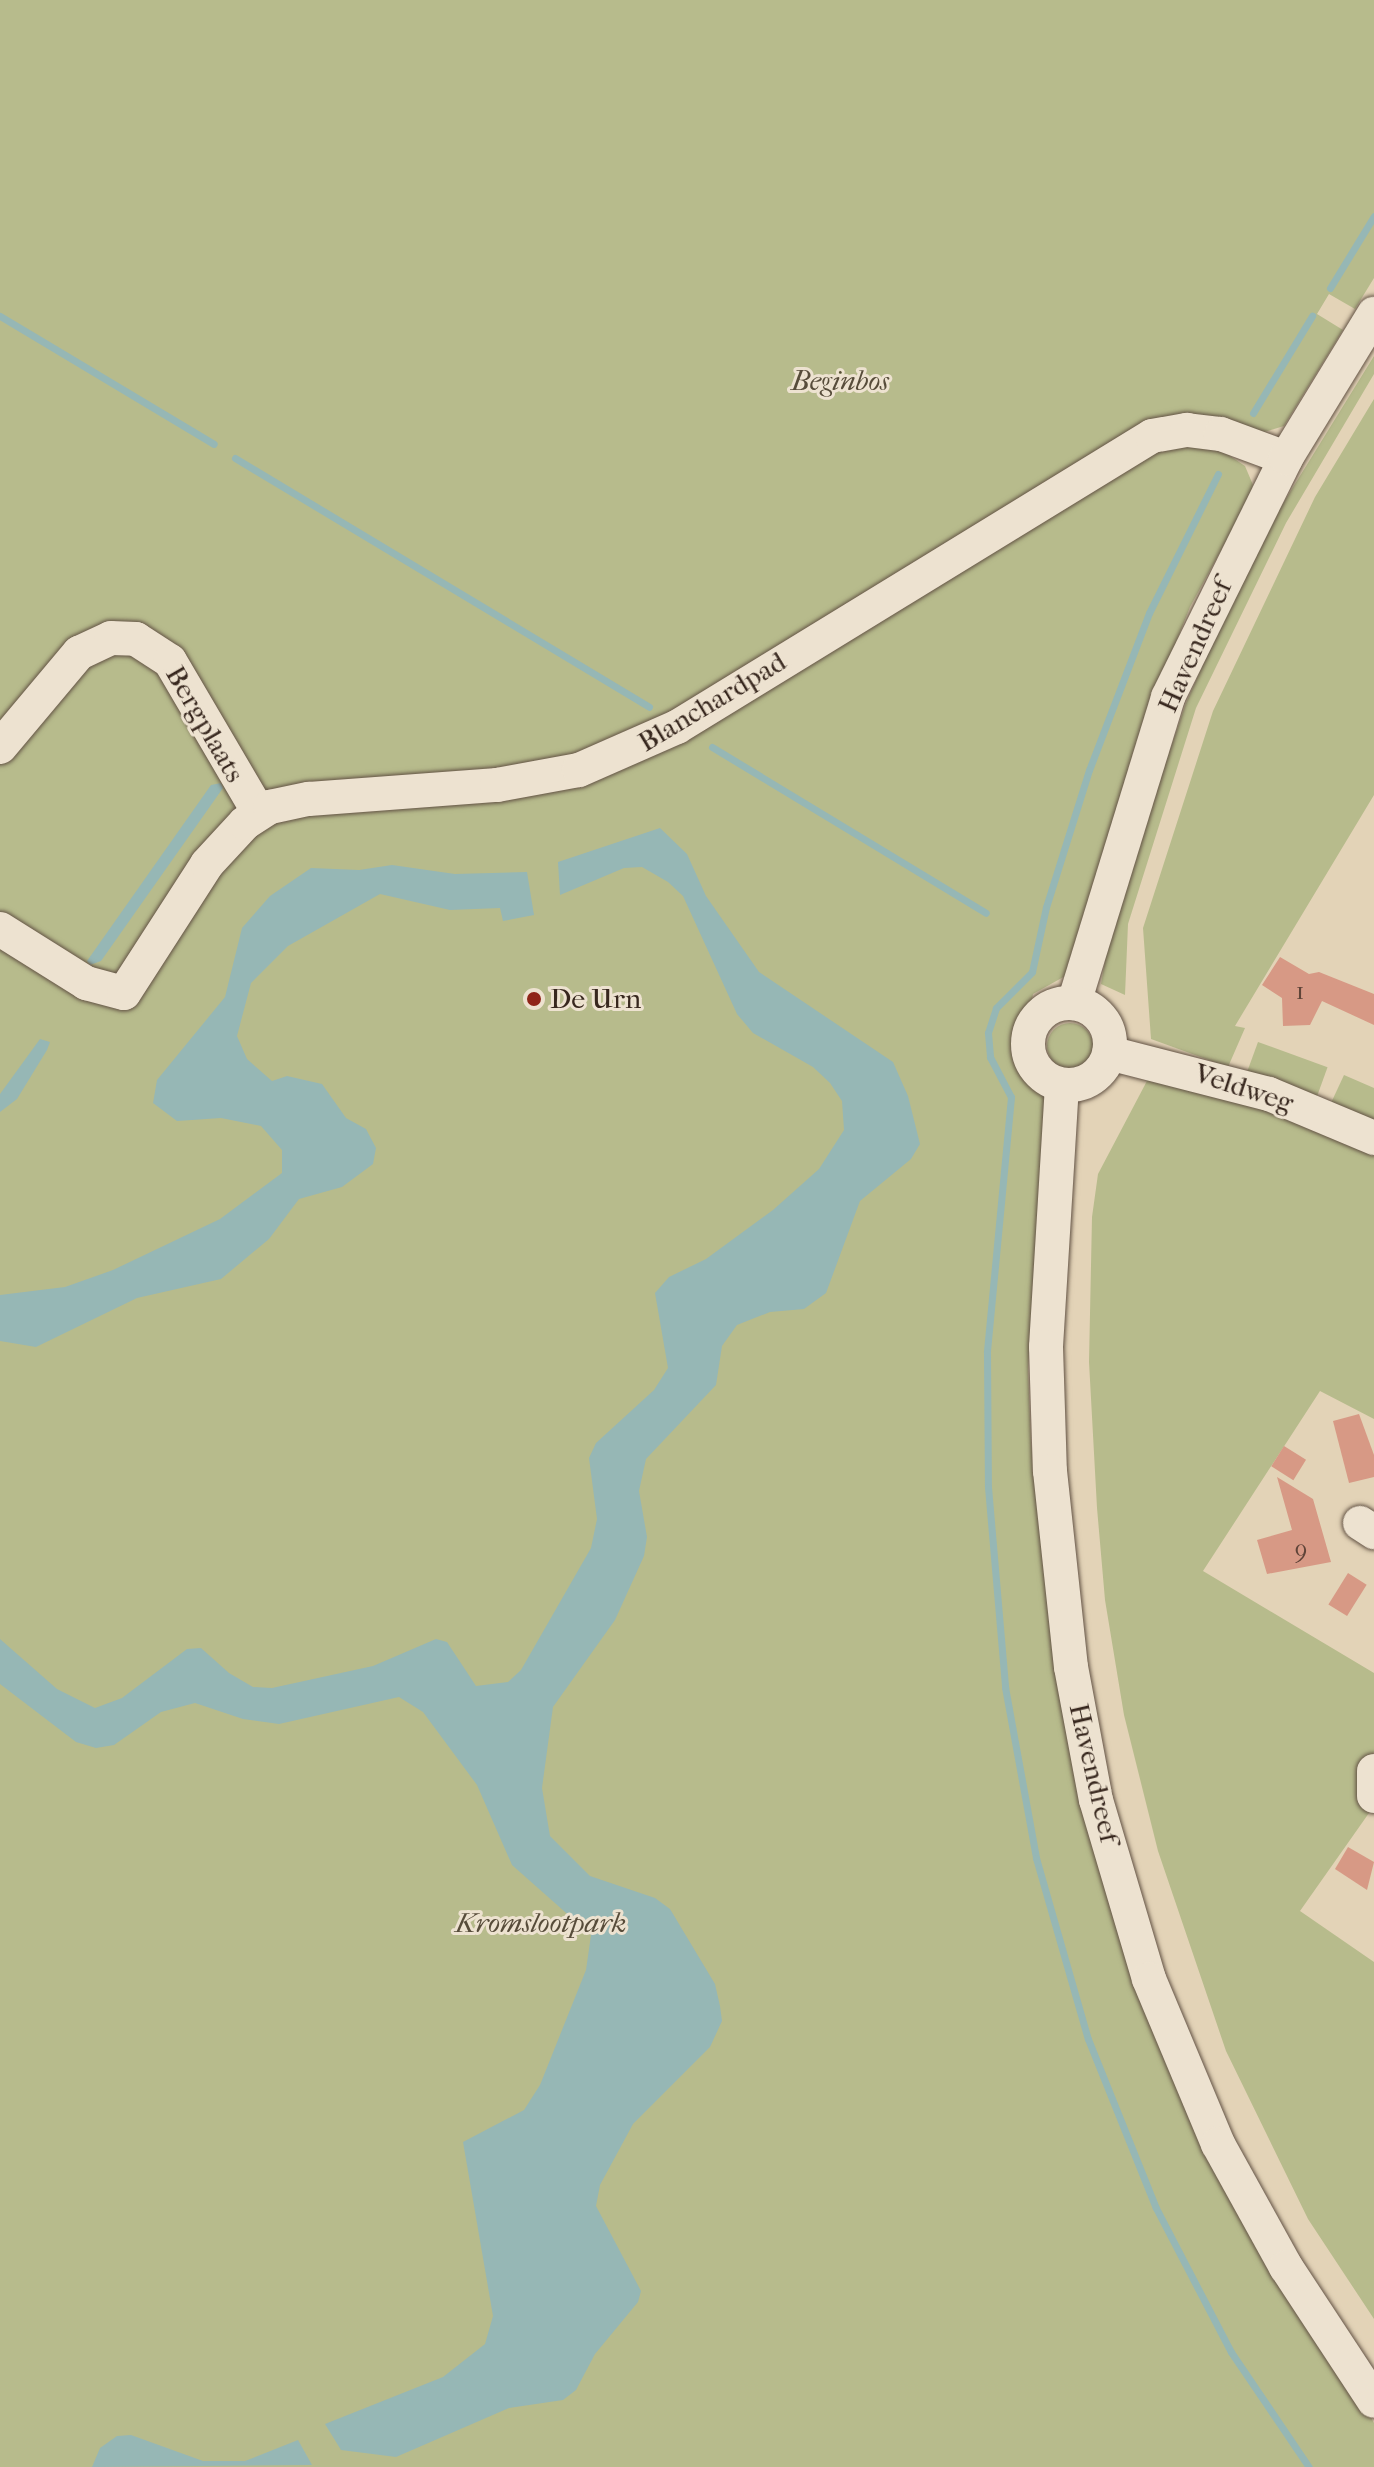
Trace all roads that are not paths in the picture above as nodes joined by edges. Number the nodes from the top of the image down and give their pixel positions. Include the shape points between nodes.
1 (1374, 314) edge
2 (1286, 458) junction
3 (0, 747) edge
4 (259, 813) junction
5 (0, 929) edge
6 (1074, 1003) junction
7 (1109, 1053) junction
8 (1062, 1085) junction
9 (1374, 1138) edge
10 (1374, 1771) edge
11 (1374, 1796) edge
12 (1374, 2401) edge

1 - 2 street, Havendreef
2 - 4 street, Blanchardpad via 1221,434 1187,430 1152,436 628,752 530,780 309,799
2 - 6 street, Havendreef via 1168,697
3 - 4 street, Bergplaats via 79,653 111,638 136,639 170,661
4 - 5 street, Blanchardpad via 207,864 124,993 86,983
6 - 7 street via 1098,1015 1110,1039
6 - 8 street via 1046,1009 1036,1019 1027,1045 1037,1071
7 - 8 street via 1097,1074
7 - 9 street, Veldweg via 1269,1094
8 - 12 street, Havendreef via 1046,1347 1050,1471 1071,1667 1096,1800 1149,1979 1218,2144 1286,2267
10 - 11 street

